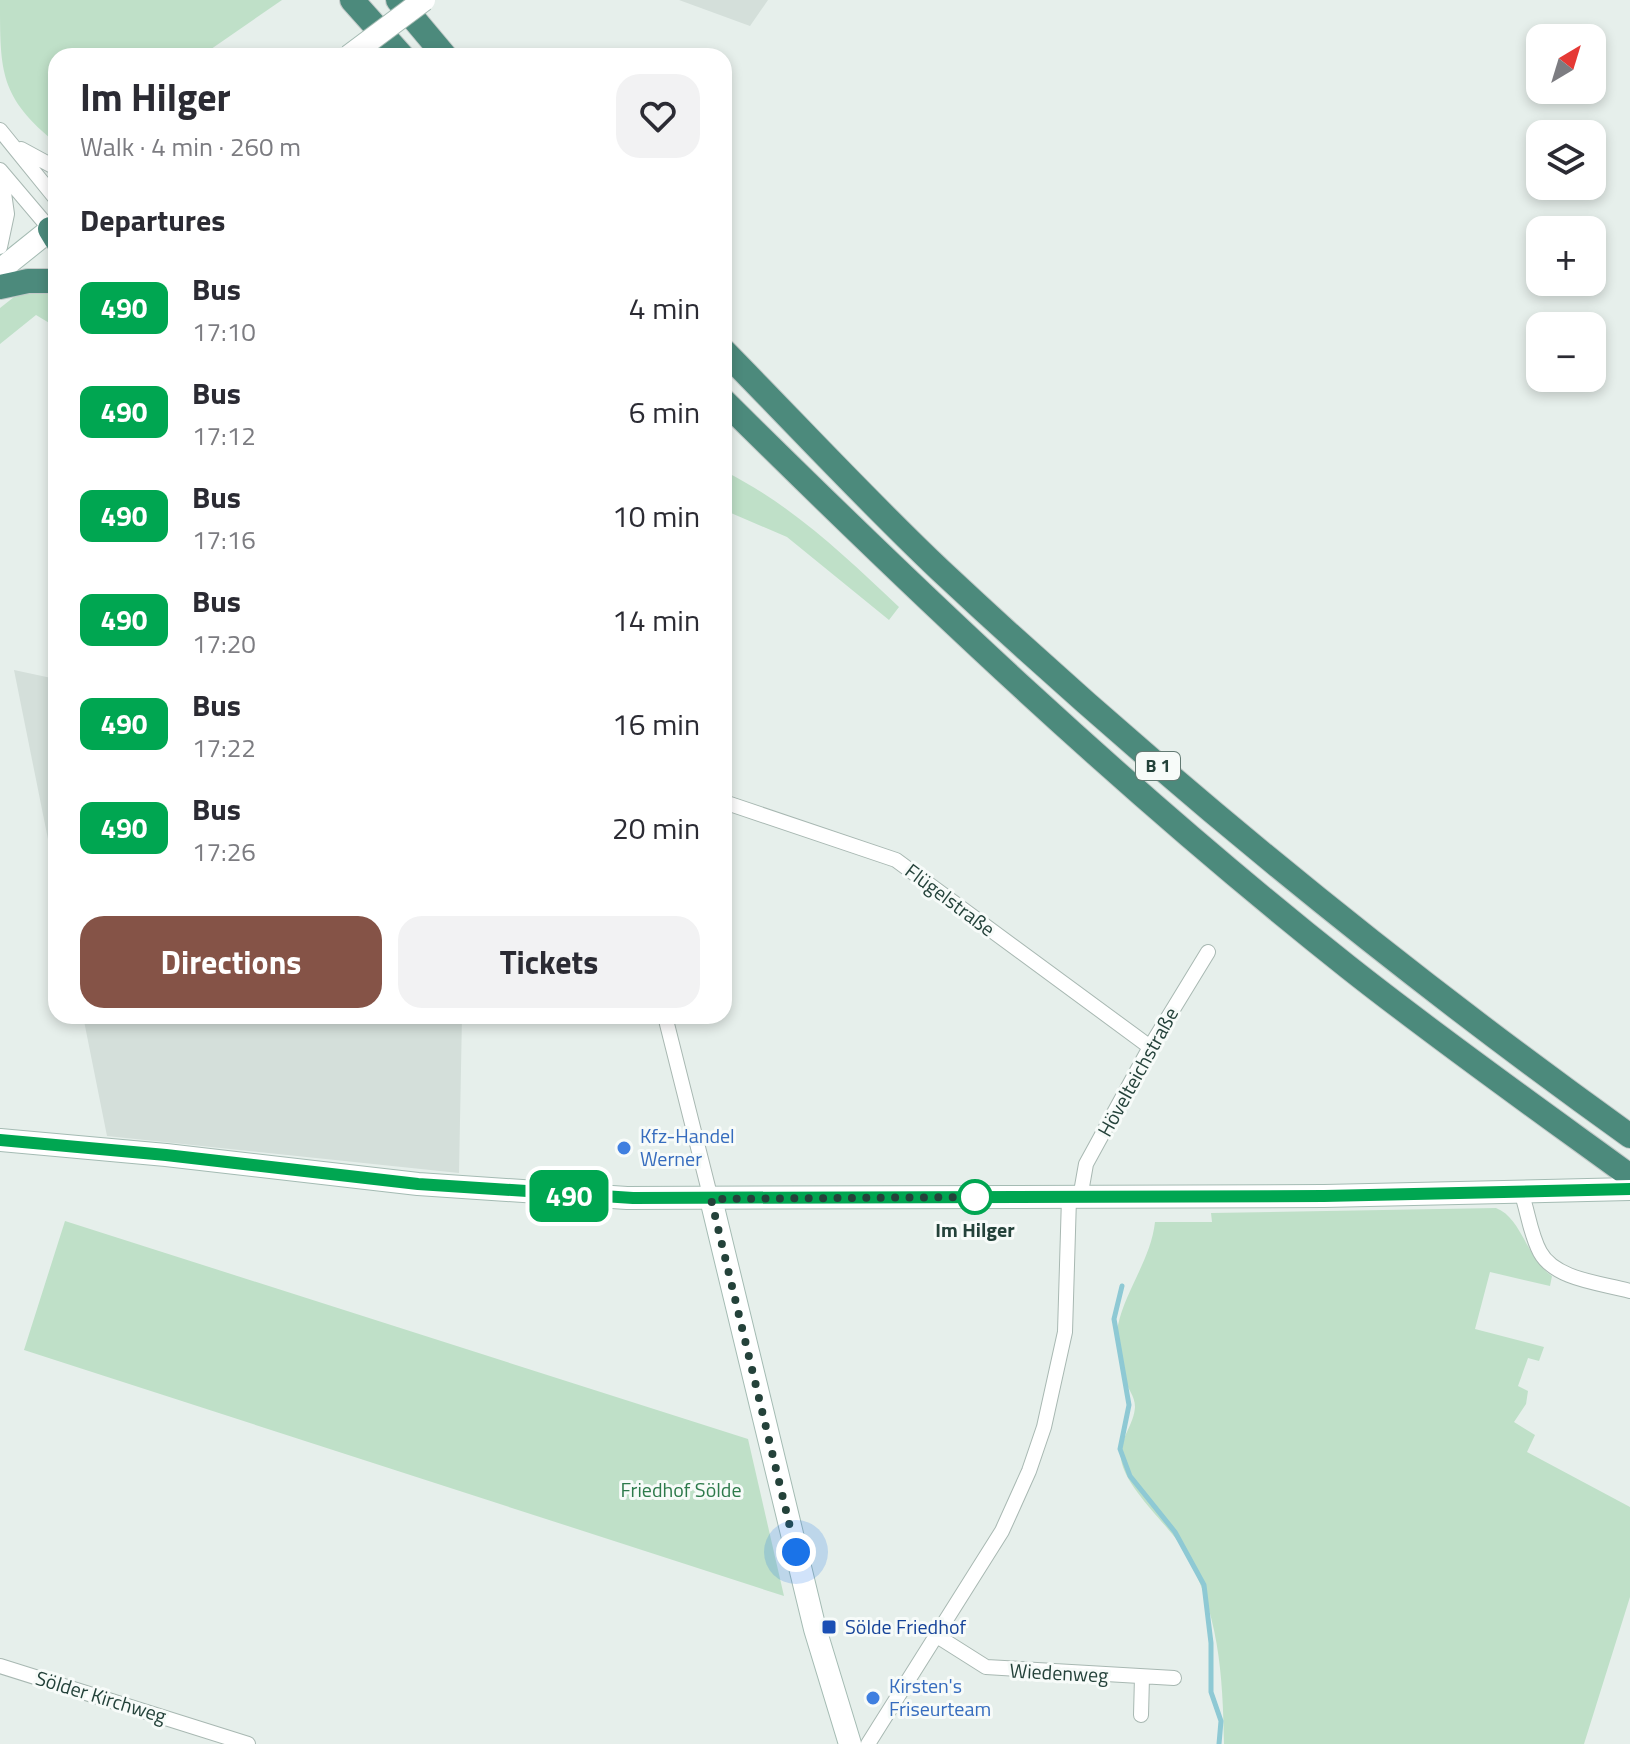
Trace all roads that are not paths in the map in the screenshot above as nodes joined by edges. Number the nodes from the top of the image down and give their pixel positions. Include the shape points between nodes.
1 (352, 0) edge
2 (398, 0) edge
3 (424, 0) edge
4 (360, 48) edge
5 (395, 48) edge
6 (438, 48) edge
7 (4, 135) edge
8 (48, 163) edge
9 (1, 171) edge
10 (48, 189) edge
11 (48, 224) edge
12 (48, 235) edge
13 (0, 247) edge
14 (0, 270) edge
15 (48, 281) edge
16 (0, 287) edge
17 (732, 359) edge
18 (732, 409) edge
19 (732, 805) edge
20 (1208, 952) dead end
21 (667, 1024) edge
22 (1150, 1047) junction
23 (1630, 1136) edge
24 (0, 1140) edge
25 (1627, 1178) edge
26 (1521, 1192) junction
27 (1074, 1198) junction
28 (711, 1199) junction
29 (1630, 1291) edge
30 (937, 1636) junction
31 (0, 1666) edge
32 (1142, 1677) junction
33 (1174, 1678) dead end
34 (1141, 1715) dead end
35 (248, 1744) edge
36 (850, 1744) edge
37 (868, 1744) edge

1 - 5 highway
2 - 6 highway
3 - 4 main road, bridge
7 - 8 street
7 - 10 street
9 - 11 street
9 - 13 street via 7,214
12 - 14 main road
15 - 16 highway
17 - 23 highway, B 1 via 938,568 1103,719 1380,951
18 - 25 highway, B 1 via 946,619 1146,799 1349,967
19 - 22 street, Flügelstraße via 896,860
20 - 22 street, Hövelteichstraße
21 - 28 street
22 - 27 street, Hövelteichstraße via 1086,1164
24 - 28 main road via 547,1195
25 - 26 main road
26 - 27 main road
26 - 29 street via 1547,1260 1569,1274
27 - 28 main road
27 - 30 street, Hövelteichstraße via 1065,1332 1044,1427 1016,1503
28 - 36 main road via 815,1630
30 - 32 street, Wiedenweg via 986,1667
30 - 37 street, Hövelteichstraße
31 - 35 street, Sölder Kirchweg
32 - 33 street, Wiedenweg
32 - 34 street

